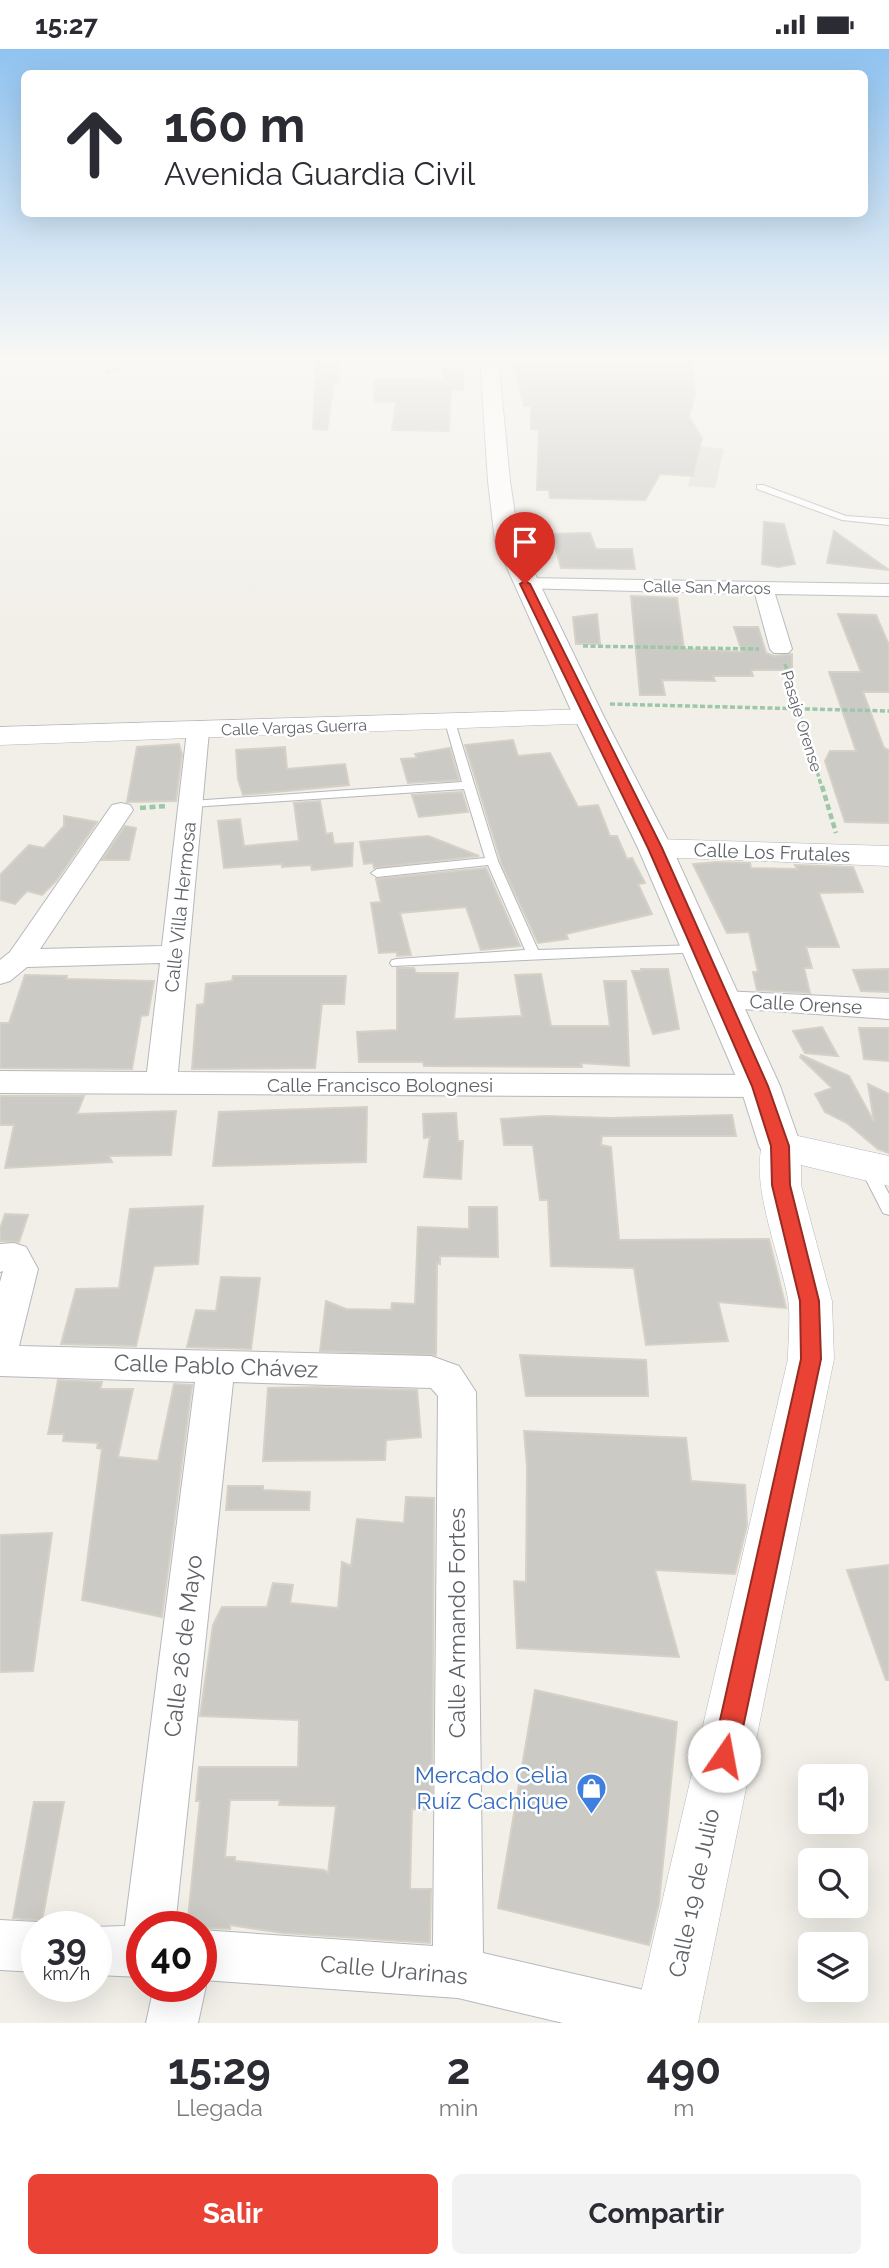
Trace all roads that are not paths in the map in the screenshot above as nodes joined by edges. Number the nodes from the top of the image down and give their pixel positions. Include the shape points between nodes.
1 (496, 449) edge
2 (760, 487) dead end
3 (889, 522) edge
4 (525, 584) junction
5 (763, 588) junction
6 (889, 590) edge
7 (781, 649) road end
8 (587, 710) junction
9 (450, 722) junction
10 (198, 730) junction
11 (0, 736) edge
12 (469, 785) junction
13 (192, 804) junction
14 (121, 810) road end
15 (655, 848) junction
16 (889, 856) edge
17 (492, 861) junction
18 (377, 873) dead end
19 (698, 949) junction
20 (175, 954) junction
21 (533, 954) junction
22 (397, 963) dead end
23 (10, 966) edge
24 (723, 1000) junction
25 (889, 1009) edge
26 (0, 1083) edge
27 (161, 1084) junction
28 (760, 1086) junction
29 (780, 1146) junction
30 (877, 1168) edge
31 (889, 1209) edge
32 (0, 1258) edge
33 (0, 1350) edge
34 (0, 1361) edge
35 (216, 1366) junction
36 (431, 1372) joint
37 (152, 1911) edge
38 (0, 1945) edge
39 (21, 1946) edge
40 (217, 1956) edge
41 (458, 1973) junction
42 (177, 2002) edge
43 (666, 2022) edge
44 (172, 2023) edge

1 - 4 main road via 507,541
2 - 3 lane via 845,518
4 - 5 street, Calle San Marcos
4 - 8 main road
5 - 6 street, Calle San Marcos
5 - 7 street, Pasaje Orense
8 - 9 street, Calle Vargas Guerra
8 - 15 main road
9 - 10 street, Calle Vargas Guerra
9 - 12 lane
10 - 11 street, Calle Vargas Guerra
10 - 13 street, Calle Villa Hermosa
12 - 13 lane
12 - 17 lane
13 - 20 street, Calle Villa Hermosa
14 - 23 street
15 - 16 street, Calle Los Frutales
15 - 19 main road
17 - 18 lane
17 - 21 lane
19 - 21 lane
19 - 24 main road
20 - 23 street
20 - 27 street, Calle Villa Hermosa
21 - 22 lane
24 - 25 street, Calle Orense
24 - 28 main road
26 - 27 street, Calle Francisco Bolognesi
27 - 28 street, Calle Francisco Bolognesi
28 - 29 main road
29 - 30 street
29 - 43 street, Calle 19 de Julio via 781,1185 810,1301 811,1359
30 - 31 lane
32 - 33 street via 14,1257 21,1269
34 - 35 street, Calle Pablo Chávez
35 - 36 street, Calle Pablo Chávez
35 - 37 street, Calle 26 de Mayo
36 - 41 street, Calle Armando Fortes via 446,1377 457,1392
38 - 39 street
40 - 41 street, Calle Urarinas
41 - 43 street, Calle Urarinas
42 - 44 street

